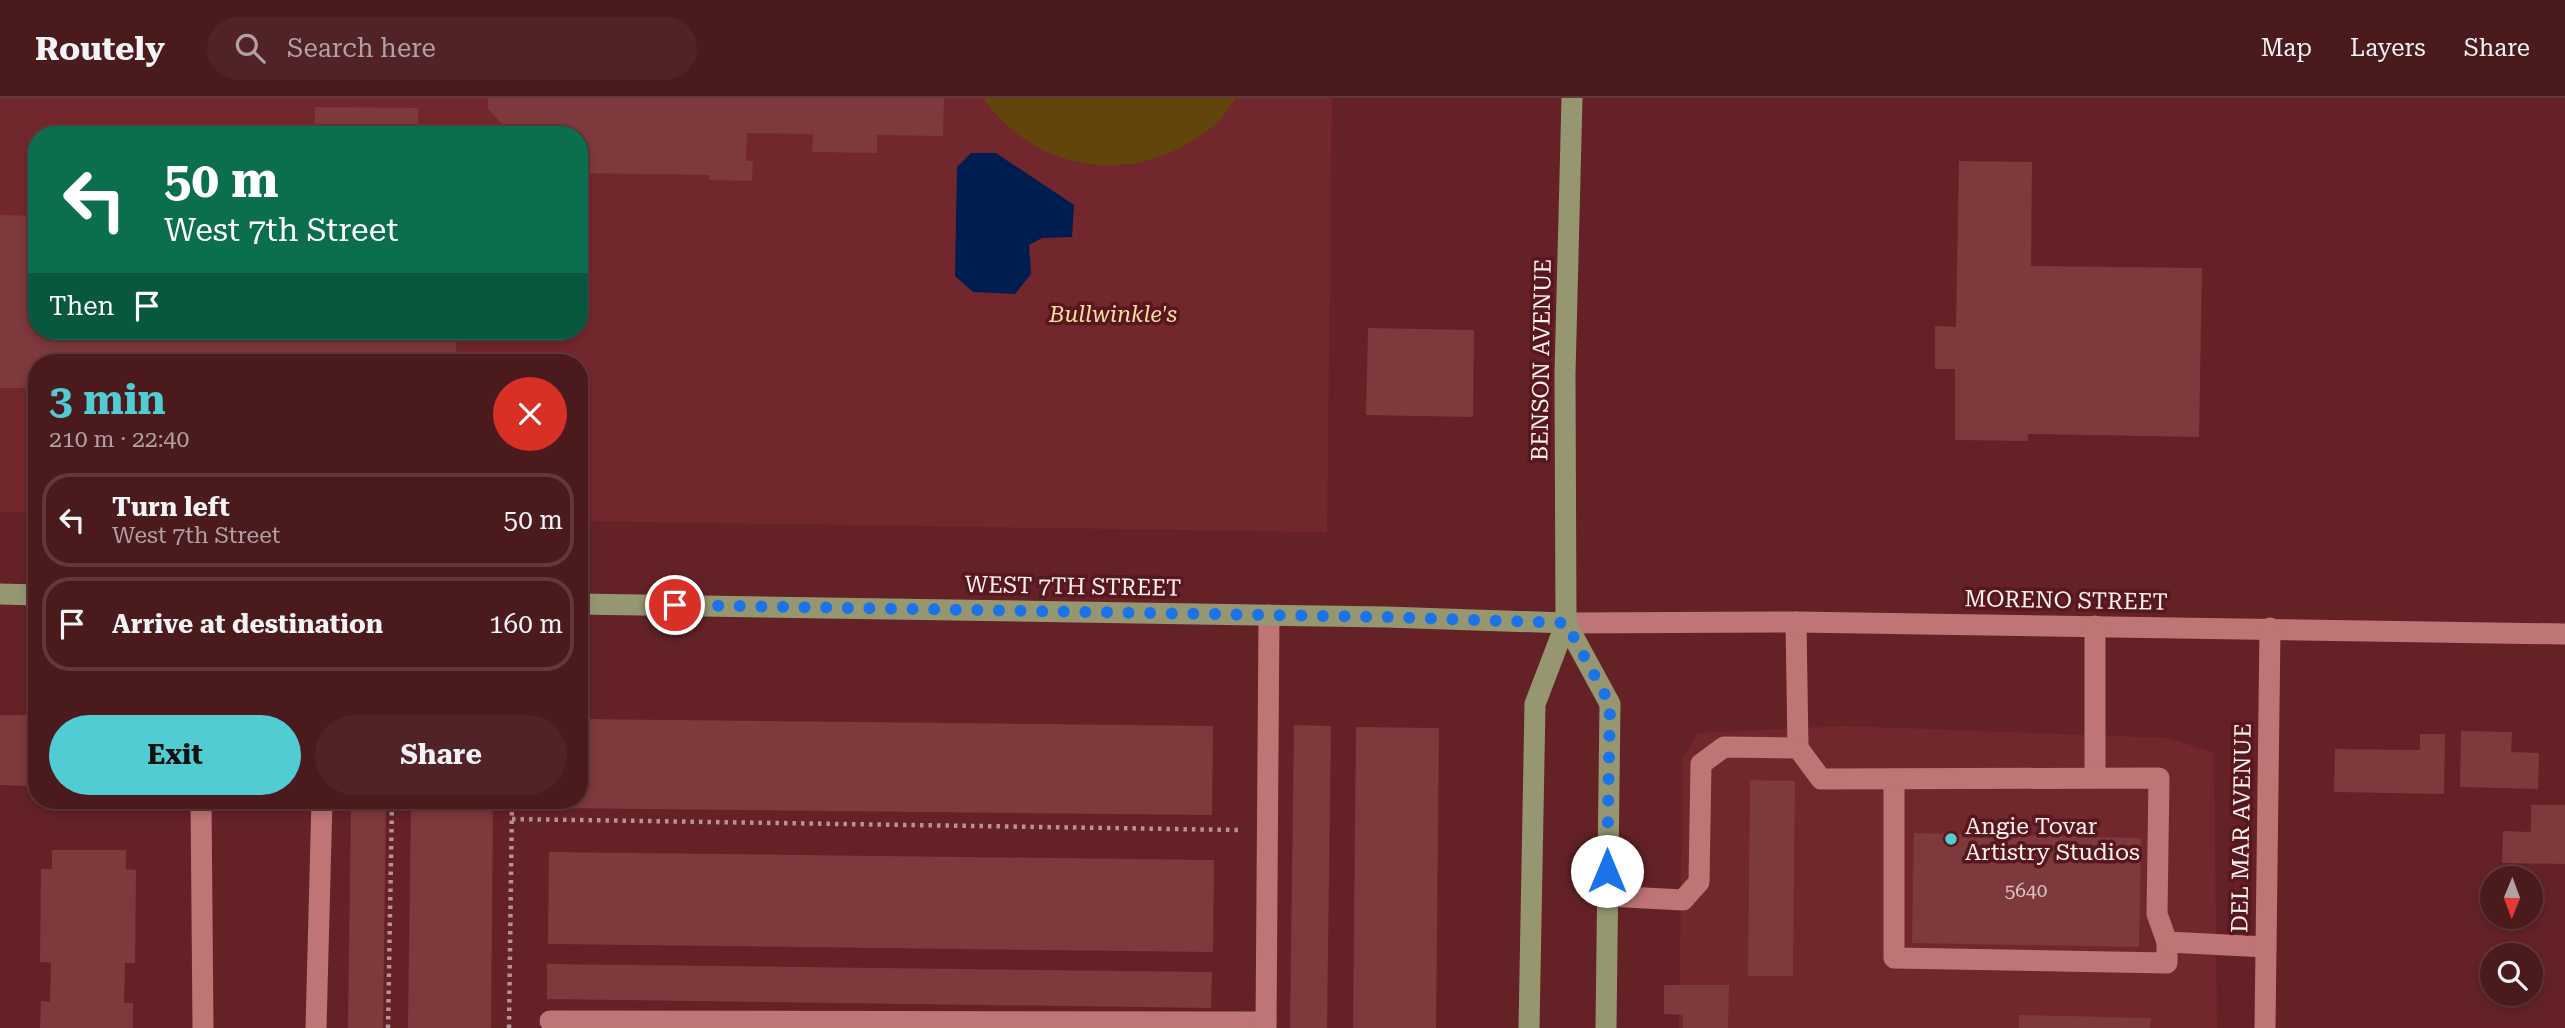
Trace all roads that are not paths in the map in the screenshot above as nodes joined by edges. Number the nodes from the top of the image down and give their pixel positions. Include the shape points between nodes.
1 (1572, 98) edge
2 (0, 594) edge
3 (28, 595) edge
4 (588, 604) edge
5 (1269, 615) junction
6 (1796, 622) junction
7 (1566, 623) junction
8 (2095, 626) junction
9 (2270, 628) junction
10 (2565, 634) edge
11 (1798, 748) junction
12 (2095, 778) junction
13 (1894, 779) junction
14 (201, 809) edge
15 (322, 809) edge
16 (1607, 897) junction
17 (2167, 942) junction
18 (2266, 947) junction
19 (550, 1021) dead end
20 (1266, 1025) edge
21 (203, 1028) edge
22 (316, 1028) edge
23 (1529, 1028) edge
24 (1606, 1028) edge
25 (2265, 1028) edge

1 - 7 main road, BENSON AVENUE via 1565,374
2 - 3 main road
4 - 5 main road, WEST 7TH STREET
5 - 7 main road, WEST 7TH STREET
5 - 20 street
6 - 7 street, MORENO STREET
6 - 8 street, MORENO STREET
6 - 11 street
7 - 16 main road, BENSON AVENUE via 1610,704
7 - 23 main road, BENSON AVENUE via 1535,704
8 - 9 street, MORENO STREET
8 - 12 street
9 - 10 street, MORENO STREET
9 - 18 street, DEL MAR AVENUE
11 - 13 street via 1821,779
11 - 16 street via 1724,747 1701,764 1699,882 1683,900
12 - 13 street
12 - 17 street via 2159,778 2158,914
13 - 17 street via 1894,958 2167,963
14 - 21 street
15 - 22 street
16 - 24 main road, BENSON AVENUE
17 - 18 street
18 - 25 street, DEL MAR AVENUE
19 - 20 street

